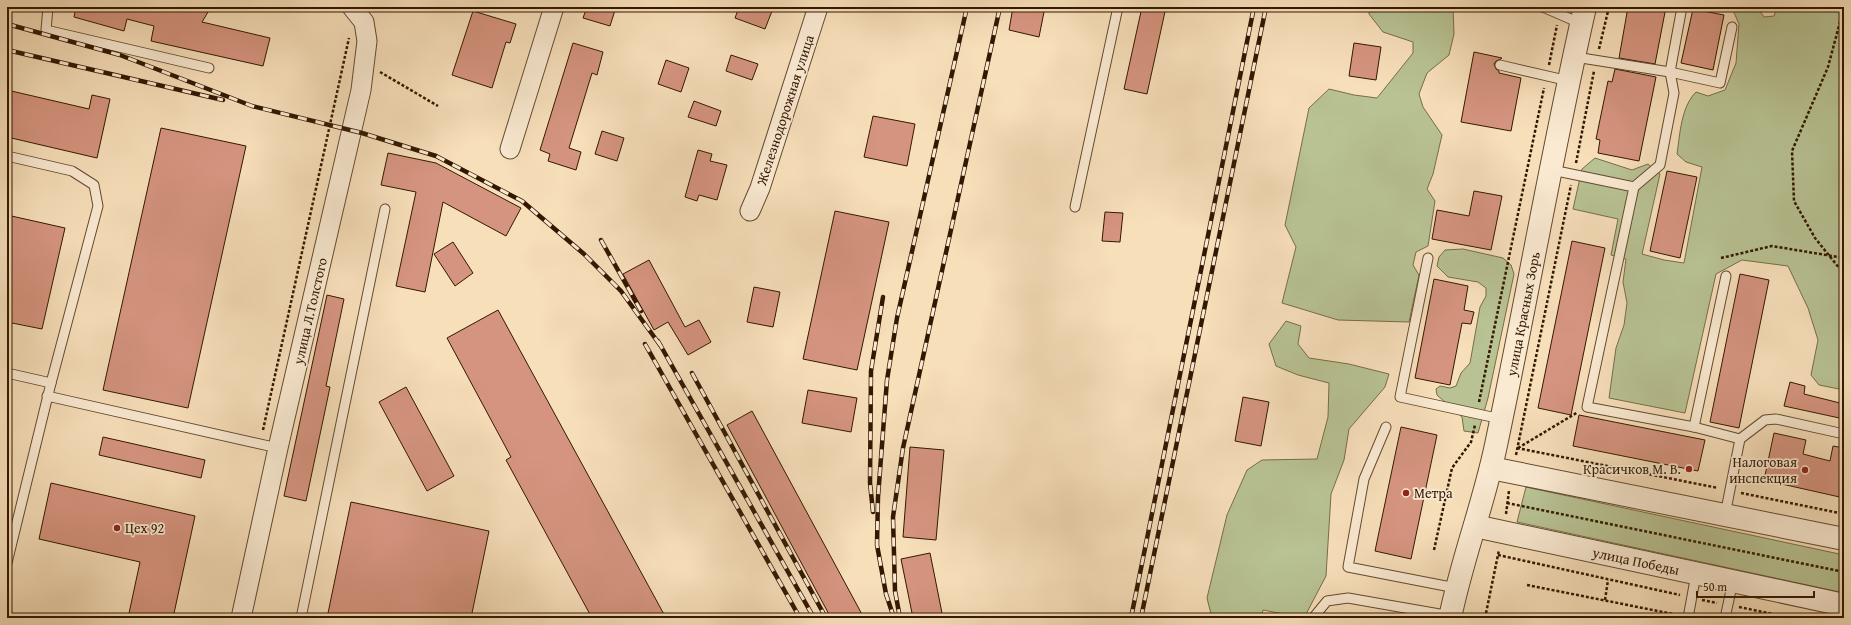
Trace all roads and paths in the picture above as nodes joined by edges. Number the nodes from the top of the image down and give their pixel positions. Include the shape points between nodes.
1 (48, 7) edge
2 (352, 7) edge
3 (554, 7) edge
4 (818, 7) edge
5 (1118, 7) edge
6 (1543, 7) edge
7 (1609, 7) edge
8 (1682, 7) edge
9 (1844, 7) edge
10 (1560, 14) junction
11 (1584, 15) edge
12 (1732, 27) dead end
13 (350, 33) dead end
14 (1575, 57) junction
15 (1596, 61) junction
16 (364, 62) junction
17 (1500, 65) dead end
18 (209, 68) dead end
19 (1670, 72) junction
20 (1547, 76) junction
21 (1570, 81) junction
22 (438, 106) dead end
23 (510, 149) dead end
24 (7, 156) edge
25 (1552, 170) junction
26 (1574, 174) junction
27 (1634, 187) junction
28 (1075, 207) dead end
29 (385, 209) dead end
30 (750, 211) dead end
31 (1829, 255) junction
32 (1428, 258) dead end
33 (1721, 258) dead end
34 (1844, 258) edge
35 (1844, 274) edge
36 (1726, 276) dead end
37 (7, 373) edge
38 (51, 383) junction
39 (48, 396) junction
40 (1587, 407) junction
41 (1477, 414) junction
42 (1501, 419) junction
43 (1386, 427) dead end
44 (1694, 427) junction
45 (1844, 434) edge
46 (1740, 439) junction
47 (1471, 442) junction
48 (260, 444) junction
49 (1496, 447) junction
50 (278, 448) junction
51 (1518, 448) junction
52 (1491, 468) junction
53 (1513, 472) junction
54 (1730, 491) junction
55 (1507, 503) junction
56 (1844, 514) edge
57 (1725, 515) junction
58 (1475, 526) junction
59 (1503, 533) junction
60 (1844, 539) edge
61 (1434, 550) dead end
62 (1498, 556) junction
63 (7, 563) edge
64 (1844, 572) edge
65 (1696, 574) junction
66 (1608, 580) junction
67 (1733, 581) junction
68 (1527, 585) dead end
69 (1456, 588) junction
70 (1692, 598) junction
71 (1604, 600) junction
72 (1728, 605) junction
73 (1844, 605) edge
74 (1450, 617) edge
75 (1688, 617) edge
76 (241, 618) edge
77 (301, 618) edge
78 (1313, 618) edge
79 (1485, 618) edge
80 (1725, 618) edge
81 (1792, 618) edge

1 - 18 lane via 46,30
2 - 16 street, улица Л.Толстого via 364,22 367,41
3 - 23 street
4 - 30 street, Железнодорожная улица via 760,188
5 - 28 lane
6 - 10 lane
7 - 15 path
8 - 19 lane
9 - 31 path via 1828,67 1792,151 1794,201 1815,238
10 - 11 lane
10 - 20 path
11 - 14 street, улица Красных Зорь
12 - 19 lane via 1720,83
13 - 48 path
14 - 15 lane
14 - 21 street, улица Красных Зорь
15 - 19 lane
15 - 26 path
16 - 22 path
16 - 50 street, улица Л.Толстого via 361,90
17 - 20 lane
19 - 27 lane via 1674,93 1660,164
20 - 21 lane
20 - 41 path
21 - 25 street, улица Красных Зорь
24 - 38 lane via 72,171 94,185 98,206
25 - 26 lane
25 - 42 street, улица Красных Зорь
26 - 27 lane
26 - 51 path
27 - 40 lane
29 - 77 lane
31 - 33 path via 1772,246
31 - 34 path
31 - 35 path
32 - 41 lane via 1400,397
36 - 44 lane
37 - 38 lane
38 - 39 lane
39 - 48 lane
39 - 63 lane
40 - 44 lane
40 - 51 path
41 - 42 lane
41 - 47 path
42 - 49 street, улица Красных Зорь
43 - 69 lane via 1364,479 1348,567
44 - 46 lane
45 - 46 lane via 1776,419 1765,420
46 - 54 lane
47 - 49 path
47 - 61 path via 1452,468
48 - 50 lane
49 - 51 path
49 - 52 street, улица Красных Зорь
50 - 76 street, улица Л.Толстого
51 - 53 path
51 - 54 path
52 - 53 street
52 - 58 street, улица Красных Зорь
53 - 55 path
53 - 57 street
54 - 56 path
54 - 57 lane
55 - 59 path
55 - 64 path
57 - 60 street
58 - 59 street, улица Победы
58 - 69 street, улица Красных Зорь
59 - 62 path
59 - 65 street, улица Победы
62 - 66 path
62 - 79 path
65 - 67 street, улица Победы
65 - 70 lane
66 - 70 path
66 - 71 path
67 - 72 lane
67 - 73 street, улица Победы
68 - 71 path
69 - 74 street, улица Красных Зорь
70 - 72 path
70 - 75 lane
71 - 75 path
72 - 80 lane
72 - 81 path
74 - 78 lane via 1348,598 1327,601

